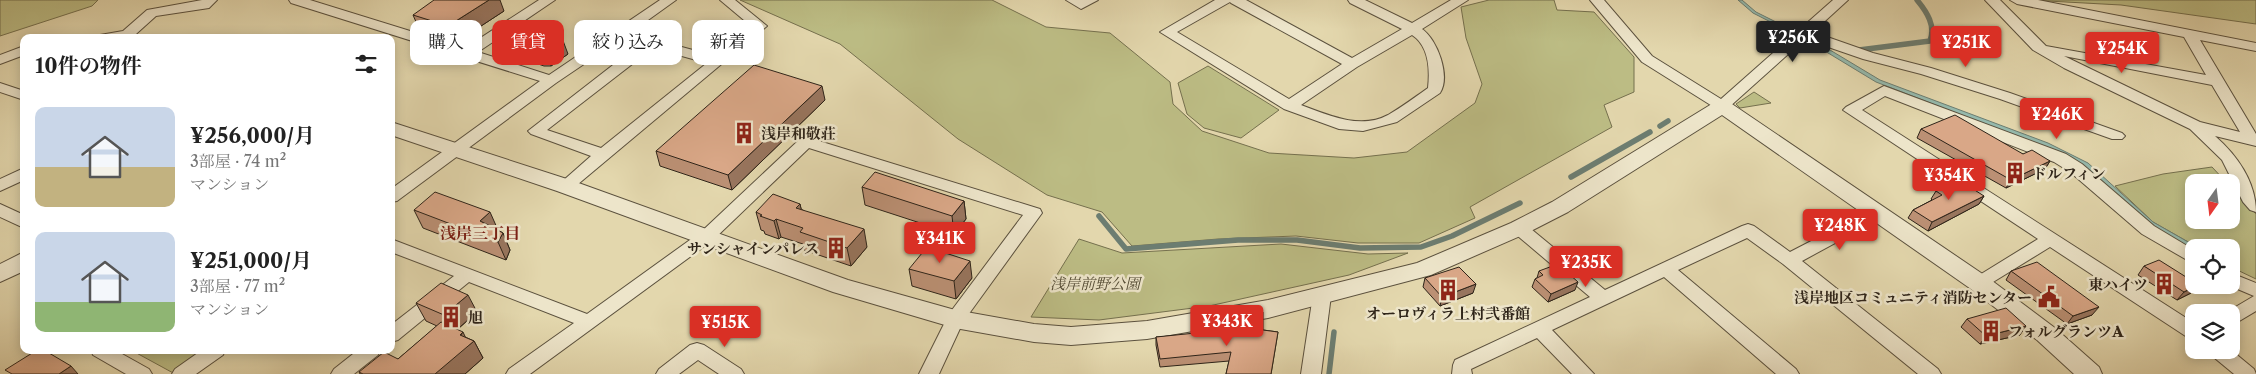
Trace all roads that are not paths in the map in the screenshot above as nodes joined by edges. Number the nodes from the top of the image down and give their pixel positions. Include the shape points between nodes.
1 (210, 0) edge
2 (296, 0) edge
3 (548, 0) edge
4 (669, 0) edge
5 (728, 0) edge
6 (1073, 0) edge
7 (1091, 0) edge
8 (1225, 0) edge
9 (1236, 0) edge
10 (1355, 0) edge
11 (1461, 0) edge
12 (1597, 0) edge
13 (1841, 0) edge
14 (1992, 0) edge
15 (2017, 0) edge
16 (640, 20) edge
17 (753, 20) edge
18 (1412, 29) junction
19 (132, 34) edge
20 (388, 34) edge
21 (1804, 34) junction
22 (2189, 34) junction
23 (396, 37) edge
24 (410, 40) edge
25 (482, 43) edge
26 (2038, 47) junction
27 (2256, 47) edge
28 (20, 52) edge
29 (482, 58) edge
30 (0, 60) edge
31 (1352, 64) junction
32 (574, 65) edge
33 (622, 65) edge
34 (712, 65) edge
35 (551, 80) junction
36 (2219, 82) junction
37 (0, 87) edge
38 (20, 94) edge
39 (1289, 106) junction
40 (1722, 106) junction
41 (2195, 126) junction
42 (395, 129) edge
43 (2117, 136) dead end
44 (2254, 140) edge
45 (454, 150) junction
46 (604, 155) junction
47 (20, 175) edge
48 (0, 186) edge
49 (565, 186) junction
50 (395, 194) edge
51 (2256, 206) edge
52 (0, 210) edge
53 (1877, 214) junction
54 (20, 220) edge
55 (1519, 228) junction
56 (708, 236) junction
57 (2050, 239) junction
58 (395, 247) edge
59 (2185, 253) edge
60 (1789, 260) junction
61 (20, 262) edge
62 (1667, 270) junction
63 (0, 274) edge
64 (468, 274) junction
65 (1979, 283) junction
66 (2240, 283) edge
67 (2256, 290) edge
68 (1322, 295) junction
69 (1603, 298) junction
70 (2256, 302) edge
71 (2240, 313) edge
72 (955, 319) junction
73 (590, 322) junction
74 (2185, 326) edge
75 (1539, 328) junction
76 (395, 331) edge
77 (107, 354) edge
78 (210, 354) edge
79 (366, 354) edge
80 (2229, 359) edge
81 (142, 374) edge
82 (182, 374) edge
83 (341, 374) edge
84 (516, 374) edge
85 (666, 374) edge
86 (734, 374) edge
87 (929, 374) edge
88 (1312, 374) edge
89 (1462, 374) edge
90 (1584, 374) edge
91 (1789, 374) edge
92 (1931, 374) edge
93 (2090, 374) edge
94 (2247, 374) edge

1 - 19 street via 204,5 152,13
2 - 20 street
3 - 25 street
4 - 16 street
5 - 17 street
6 - 7 street via 1081,4
8 - 39 street via 1167,32
9 - 31 street
10 - 18 street
11 - 18 street
12 - 40 street via 1647,58
13 - 21 street
14 - 26 street
15 - 22 street
18 - 31 street
18 - 39 street via 1426,39 1437,73 1435,90 1392,119 1363,126 1339,124
21 - 40 street
21 - 43 street via 2005,96
22 - 27 street
22 - 36 street
23 - 24 street
26 - 36 street
26 - 41 street via 2070,66
28 - 30 street
29 - 35 street
31 - 39 street
32 - 35 street
33 - 46 street via 536,131
34 - 46 street
35 - 45 street
36 - 44 street
37 - 38 street
40 - 53 street
40 - 55 street via 1592,188
41 - 44 street
41 - 51 street via 2235,167 2243,188
42 - 45 street
45 - 49 street
45 - 50 street
46 - 49 street
47 - 48 street
49 - 56 street
52 - 54 street
53 - 60 street
53 - 65 street
55 - 68 street via 1423,269
55 - 69 street
56 - 72 street via 841,286
56 - 72 street via 806,142 1034,213
56 - 73 street
57 - 59 street via 1851,110 1884,90 2060,158 2148,230
57 - 65 street
57 - 74 street
58 - 64 street
60 - 62 street via 1748,230
60 - 92 street
61 - 63 street
62 - 69 street
62 - 91 street
64 - 73 street
64 - 76 street
65 - 93 street via 2046,334
66 - 67 street
68 - 72 street via 1268,309 1147,330 1104,334 1071,336
68 - 88 street
69 - 75 street
70 - 71 street
72 - 87 street
73 - 84 street
75 - 89 street via 1462,365
75 - 90 street
77 - 81 street
78 - 82 street
79 - 83 street
80 - 94 street
85 - 86 street via 697,350

